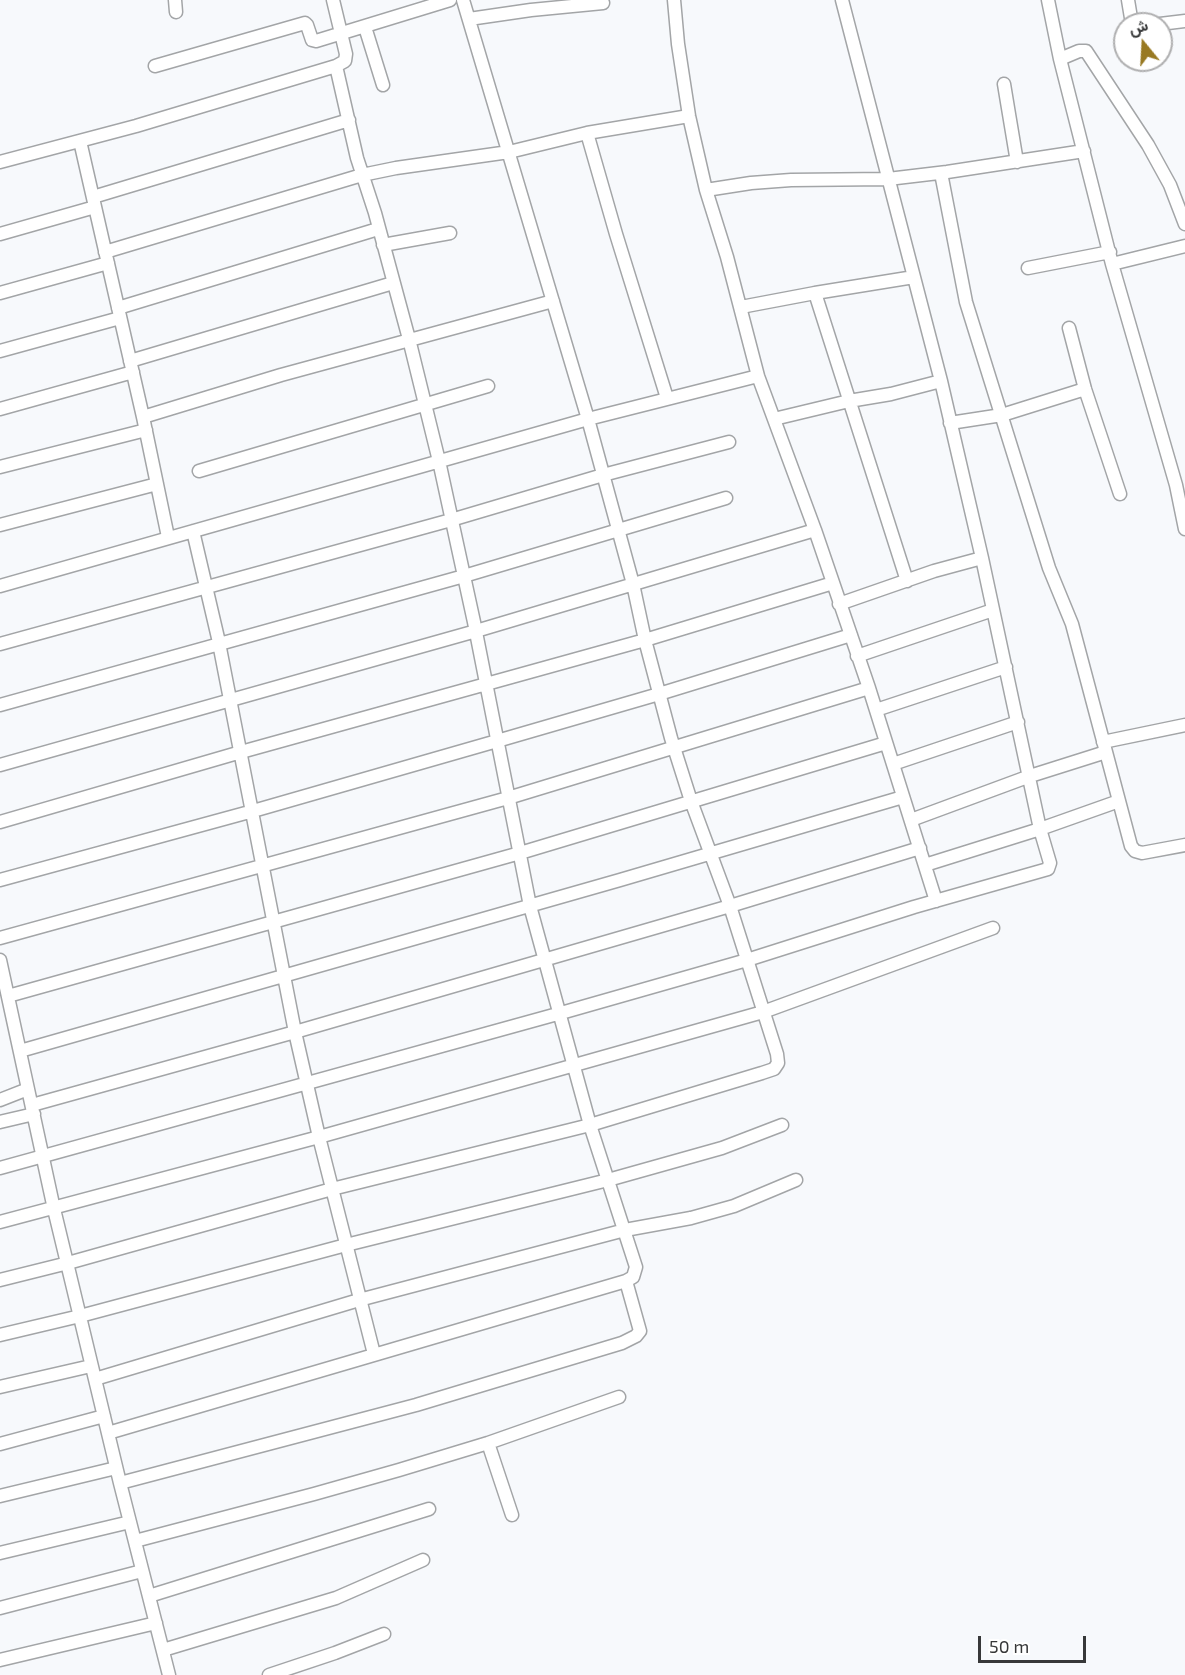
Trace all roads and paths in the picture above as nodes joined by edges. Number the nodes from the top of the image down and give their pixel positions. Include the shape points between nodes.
1 (333, 0) edge
2 (450, 0) edge
3 (463, 0) edge
4 (674, 0) edge
5 (842, 0) edge
6 (1048, 0) edge
7 (603, 3) dead end
8 (470, 19) junction
9 (365, 27) junction
10 (341, 33) junction
11 (1060, 58) junction
12 (155, 66) dead end
13 (336, 66) junction
14 (1004, 84) dead end
15 (383, 85) dead end
16 (689, 116) junction
17 (349, 120) junction
18 (587, 133) junction
19 (80, 141) junction
20 (509, 152) junction
21 (1083, 152) junction
22 (0, 162) edge
23 (1017, 162) junction
24 (941, 173) junction
25 (362, 175) junction
26 (888, 178) junction
27 (706, 190) junction
28 (94, 202) junction
29 (1182, 203) edge
30 (1185, 224) edge
31 (378, 229) junction
32 (450, 233) dead end
33 (0, 234) edge
34 (383, 245) junction
35 (1185, 246) edge
36 (107, 258) junction
37 (1111, 258) junction
38 (1028, 268) dead end
39 (914, 278) junction
40 (393, 283) junction
41 (0, 293) edge
42 (815, 293) junction
43 (553, 301) junction
44 (741, 307) junction
45 (119, 313) junction
46 (1069, 328) dead end
47 (409, 339) junction
48 (0, 351) edge
49 (132, 367) junction
50 (758, 376) junction
51 (941, 381) junction
52 (489, 386) dead end
53 (1085, 389) junction
54 (667, 398) junction
55 (849, 401) junction
56 (426, 405) junction
57 (0, 409) edge
58 (1002, 415) junction
59 (143, 417) junction
60 (588, 418) junction
61 (774, 419) junction
62 (950, 423) junction
63 (146, 430) junction
64 (729, 442) dead end
65 (439, 461) junction
66 (0, 467) edge
67 (199, 471) dead end
68 (603, 475) junction
69 (157, 484) junction
70 (1120, 495) dead end
71 (726, 498) dead end
72 (451, 520) junction
73 (0, 525) edge
74 (1185, 529) edge
75 (618, 530) junction
76 (815, 530) junction
77 (192, 531) junction
78 (168, 537) junction
79 (982, 558) junction
80 (464, 576) junction
81 (907, 581) junction
82 (833, 582) junction
83 (633, 584) junction
84 (0, 586) edge
85 (207, 588) junction
86 (840, 604) junction
87 (993, 610) junction
88 (476, 631) junction
89 (850, 635) junction
90 (645, 640) junction
91 (0, 644) edge
92 (219, 644) junction
93 (857, 656) junction
94 (1006, 668) junction
95 (486, 685) junction
96 (870, 688) junction
97 (659, 694) junction
98 (230, 699) junction
99 (0, 705) edge
100 (876, 710) junction
101 (1018, 722) junction
102 (1185, 725) edge
103 (497, 741) junction
104 (886, 743) junction
105 (674, 747) junction
106 (1105, 747) junction
107 (241, 752) junction
108 (893, 764) junction
109 (0, 765) edge
110 (1029, 776) junction
111 (903, 797) junction
112 (508, 798) junction
113 (691, 801) junction
114 (1119, 801) junction
115 (253, 812) junction
116 (910, 820) junction
117 (0, 822) edge
118 (1040, 830) junction
119 (1185, 845) edge
120 (920, 848) junction
121 (520, 852) junction
122 (711, 854) junction
123 (263, 865) junction
124 (925, 865) junction
125 (0, 880) edge
126 (936, 901) junction
127 (530, 906) junction
128 (730, 906) junction
129 (274, 923) junction
130 (993, 928) dead end
131 (0, 938) edge
132 (545, 959) junction
133 (0, 960) edge
134 (747, 960) junction
135 (284, 976) junction
136 (8, 996) junction
137 (763, 1012) junction
138 (561, 1013) junction
139 (296, 1032) junction
140 (20, 1051) junction
141 (574, 1065) junction
142 (308, 1084) junction
143 (28, 1089) junction
144 (0, 1101) edge
145 (33, 1109) junction
146 (0, 1122) edge
147 (590, 1125) junction
148 (782, 1125) dead end
149 (320, 1137) junction
150 (43, 1158) junction
151 (0, 1168) edge
152 (608, 1180) junction
153 (796, 1180) dead end
154 (332, 1189) junction
155 (54, 1209) junction
156 (0, 1222) edge
157 (625, 1230) junction
158 (346, 1245) junction
159 (68, 1263) junction
160 (0, 1280) edge
161 (626, 1281) junction
162 (359, 1300) junction
163 (80, 1316) junction
164 (0, 1335) edge
165 (374, 1354) junction
166 (91, 1366) junction
167 (95, 1379) junction
168 (0, 1387) edge
169 (619, 1397) dead end
170 (104, 1416) junction
171 (108, 1433) junction
172 (488, 1443) junction
173 (0, 1444) edge
174 (116, 1468) junction
175 (120, 1483) junction
176 (0, 1496) edge
177 (429, 1509) dead end
178 (512, 1515) dead end
179 (130, 1522) junction
180 (135, 1541) junction
181 (0, 1553) edge
182 (423, 1560) dead end
183 (142, 1571) junction
184 (148, 1596) junction
185 (0, 1608) edge
186 (156, 1623) junction
187 (384, 1634) dead end
188 (163, 1650) junction
189 (0, 1660) edge
190 (169, 1675) edge
191 (268, 1675) edge

1 - 10 street
2 - 9 street
3 - 8 street
4 - 16 street
5 - 26 street
6 - 11 street
7 - 8 street
8 - 20 street
9 - 10 street
9 - 15 street
10 - 12 street via 314,42 305,23
10 - 13 street via 346,58
11 - 21 street
11 - 29 street via 1086,51
13 - 17 street
13 - 19 street
14 - 23 street
16 - 18 street
16 - 27 street
17 - 25 street
17 - 28 street
18 - 20 street
18 - 54 street
19 - 22 street
19 - 28 street
20 - 25 street
20 - 43 street
21 - 23 street
21 - 37 street
23 - 24 street
24 - 26 street
24 - 58 street via 966,302
25 - 31 street
25 - 36 street
26 - 27 street via 791,180
26 - 39 street
27 - 44 street
28 - 33 street
28 - 36 street
29 - 30 street
31 - 34 street
31 - 45 street
32 - 34 street
34 - 40 street
35 - 37 street
36 - 41 street
36 - 45 street
37 - 38 street
37 - 74 street
39 - 42 street
39 - 51 street
40 - 47 street
40 - 49 street
42 - 44 street
42 - 55 street
43 - 47 street
43 - 60 street
44 - 50 street
45 - 48 street
45 - 49 street
46 - 53 street
47 - 56 street
47 - 59 street
49 - 57 street
49 - 59 street
50 - 54 street
50 - 61 street
51 - 55 street
51 - 62 street
52 - 56 street
53 - 58 street
53 - 70 street
54 - 60 street
55 - 61 street
55 - 81 street
56 - 65 street
56 - 67 street
58 - 62 street
58 - 106 street via 1049,568 1067,608
59 - 63 street
60 - 65 street
60 - 68 street
61 - 76 street
62 - 79 street
63 - 66 street
63 - 69 street
64 - 68 street
65 - 72 street
65 - 77 street
68 - 72 street
68 - 75 street
69 - 73 street
69 - 78 street
71 - 75 street
72 - 80 street
72 - 85 street
75 - 80 street
75 - 83 street
76 - 82 street
76 - 83 street
77 - 78 street
77 - 85 street
78 - 84 street
79 - 81 street
79 - 87 street
80 - 88 street
80 - 92 street
81 - 86 street
82 - 86 street
82 - 90 street
83 - 88 street
83 - 90 street
85 - 91 street
85 - 92 street
86 - 89 street
87 - 93 street
87 - 94 street
88 - 95 street
88 - 98 street
89 - 93 street
89 - 97 street
90 - 95 street
90 - 97 street
92 - 98 street
92 - 99 street
93 - 96 street
94 - 100 street
94 - 101 street
95 - 103 street
95 - 107 street
96 - 100 street
96 - 105 street
97 - 103 street
97 - 105 street
98 - 107 street
98 - 109 street
100 - 104 street
101 - 108 street
101 - 110 street
102 - 106 street
103 - 112 street
103 - 115 street
104 - 108 street
104 - 113 street
105 - 112 street
105 - 113 street
106 - 110 street
106 - 114 street
107 - 115 street
107 - 117 street
108 - 111 street
110 - 116 street
110 - 118 street
111 - 116 street
111 - 122 street
112 - 121 street
112 - 123 street
113 - 121 street
113 - 122 street
114 - 118 street
114 - 119 street via 1135,851
115 - 123 street
115 - 125 street
116 - 120 street
118 - 124 street
118 - 126 street via 1050,863 1048,869
120 - 124 street
120 - 128 street
121 - 127 street
121 - 129 street
122 - 127 street
122 - 128 street
123 - 129 street
123 - 131 street
124 - 126 street
126 - 134 street
127 - 132 street
127 - 135 street
128 - 132 street
128 - 134 street
129 - 135 street
129 - 136 street
130 - 137 street
132 - 138 street
132 - 139 street
133 - 136 street
134 - 137 street
134 - 138 street
135 - 139 street
135 - 140 street
136 - 140 street
137 - 141 street
137 - 147 street via 777,1054 774,1069
138 - 141 street
138 - 142 street
139 - 142 street
139 - 145 street
140 - 143 street
141 - 147 street
141 - 149 street
142 - 149 street
142 - 150 street
143 - 144 street
143 - 145 street
145 - 146 street
145 - 150 street
147 - 152 street
147 - 154 street
148 - 152 street via 722,1148
149 - 154 street
149 - 155 street
150 - 151 street
150 - 155 street
152 - 157 street
152 - 158 street
153 - 157 street via 734,1206
154 - 158 street
154 - 159 street
155 - 156 street
155 - 159 street
157 - 161 street via 636,1267 633,1277
157 - 162 street
158 - 162 street
158 - 163 street
159 - 160 street
159 - 163 street
161 - 165 street
161 - 175 street via 640,1331 621,1342 416,1405
162 - 165 street
162 - 167 street
163 - 164 street
163 - 166 street
165 - 171 street
166 - 167 street
166 - 168 street
167 - 170 street
169 - 172 street
170 - 171 street
170 - 173 street
171 - 174 street
172 - 178 street
172 - 180 street
174 - 175 street
174 - 176 street
175 - 179 street
177 - 184 street
179 - 180 street
179 - 181 street
180 - 183 street
182 - 188 street via 336,1598
183 - 184 street
183 - 185 street
184 - 186 street
186 - 188 street
186 - 189 street
187 - 191 street
188 - 190 street

